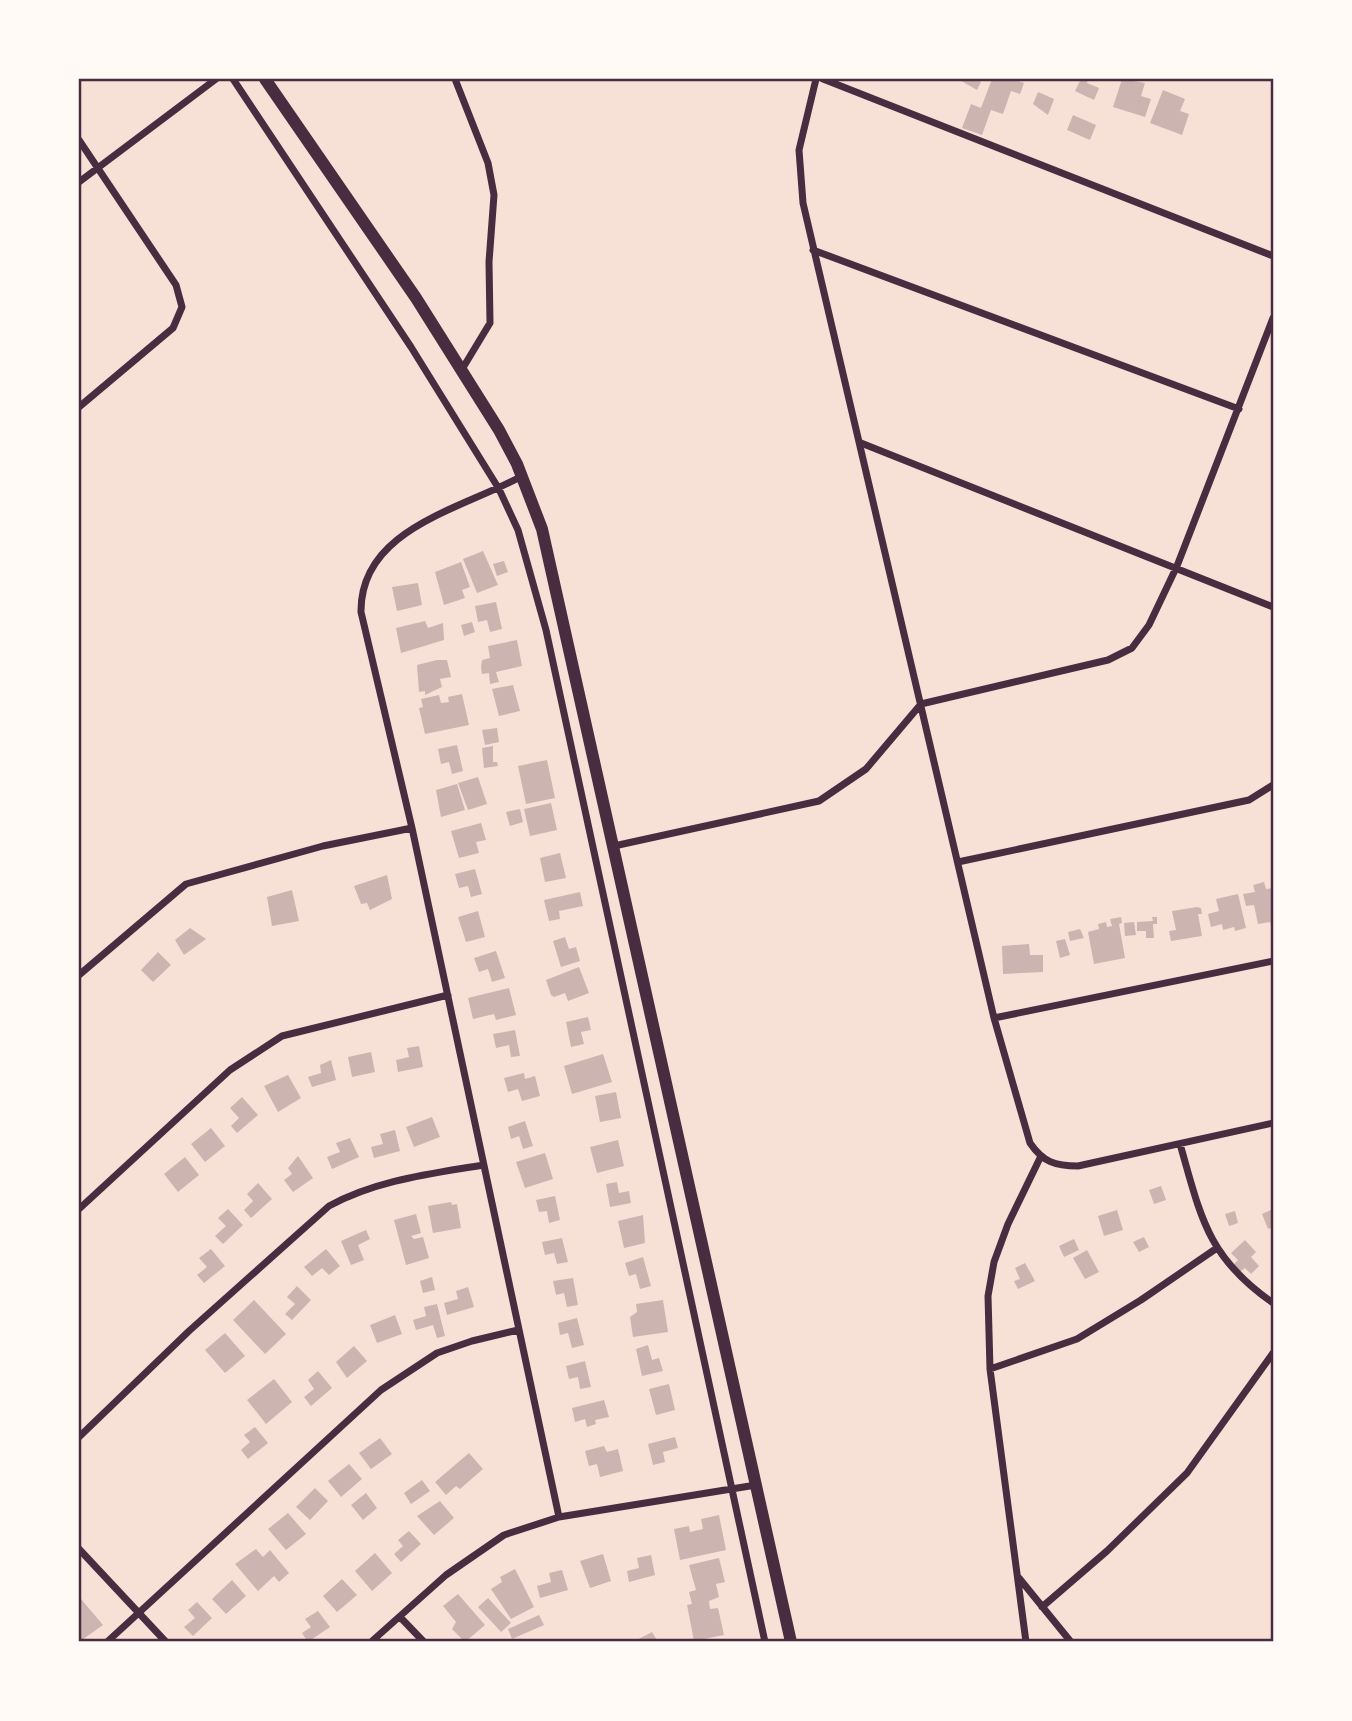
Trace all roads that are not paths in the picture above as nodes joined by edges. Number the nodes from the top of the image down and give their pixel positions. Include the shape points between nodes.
1 (216, 79) edge
2 (233, 79) edge
3 (265, 79) edge
4 (455, 79) edge
5 (816, 79) edge
6 (823, 79) edge
7 (79, 140) edge
8 (97, 168) junction
9 (79, 182) edge
10 (813, 250) junction
11 (1273, 256) edge
12 (1273, 318) edge
13 (461, 371) junction
14 (79, 407) edge
15 (1239, 410) junction
16 (861, 443) junction
17 (522, 476) junction
18 (499, 489) junction
19 (1177, 566) junction
20 (1273, 607) edge
21 (921, 705) junction
22 (1273, 785) edge
23 (412, 828) junction
24 (614, 846) junction
25 (958, 862) junction
26 (1273, 961) edge
27 (79, 975) edge
28 (449, 995) junction
29 (995, 1018) junction
30 (1273, 1123) edge
31 (1180, 1144) junction
32 (1040, 1157) junction
33 (482, 1165) junction
34 (79, 1209) edge
35 (1217, 1248) junction
36 (1273, 1303) edge
37 (518, 1330) junction
38 (1273, 1353) edge
39 (990, 1369) junction
40 (79, 1437) edge
41 (756, 1485) junction
42 (733, 1489) junction
43 (559, 1517) junction
44 (79, 1549) edge
45 (1018, 1578) junction
46 (1042, 1607) junction
47 (138, 1614) junction
48 (400, 1617) junction
49 (107, 1642) edge
50 (166, 1642) edge
51 (371, 1642) edge
52 (424, 1642) edge
53 (765, 1642) edge
54 (791, 1642) edge
55 (1026, 1642) edge
56 (1071, 1642) edge

1 - 8 street
2 - 18 street
3 - 13 street
4 - 13 street via 488,163 494,195 490,323
5 - 10 street via 799,150
6 - 11 street
7 - 8 street
8 - 9 street
8 - 14 street via 176,285 182,307 173,328
10 - 15 street
10 - 16 street
12 - 15 street
13 - 17 street
15 - 19 street
16 - 19 street
16 - 21 street
17 - 18 street
17 - 24 street via 552,564
18 - 23 street via 412,528 386,548 363,584 363,629
18 - 42 street via 525,550 546,630
19 - 20 street
19 - 21 street via 1149,625 1132,648 1108,660
21 - 24 street via 866,769 819,801
21 - 25 street
22 - 25 street via 1249,800
23 - 27 street via 323,846 186,884
23 - 28 street
24 - 41 street
25 - 29 street
26 - 29 street
28 - 33 street
28 - 34 street via 265,1044 230,1070
29 - 32 street via 1024,1128
30 - 31 street
31 - 32 street via 1078,1166 1053,1164
31 - 35 street via 1200,1212
32 - 39 street via 994,1262 988,1296
33 - 37 street
33 - 40 street via 390,1182 329,1206
35 - 36 street via 1236,1274
35 - 39 street via 1077,1339
37 - 43 street
37 - 47 street via 437,1353 381,1390
38 - 46 street via 1187,1473 1108,1551
39 - 45 street
41 - 42 street
41 - 54 street
42 - 43 street
42 - 53 street
43 - 48 street via 505,1535 468,1557
44 - 47 street
45 - 46 street
45 - 55 street
46 - 56 street
47 - 49 street
47 - 50 street
48 - 51 street
48 - 52 street

